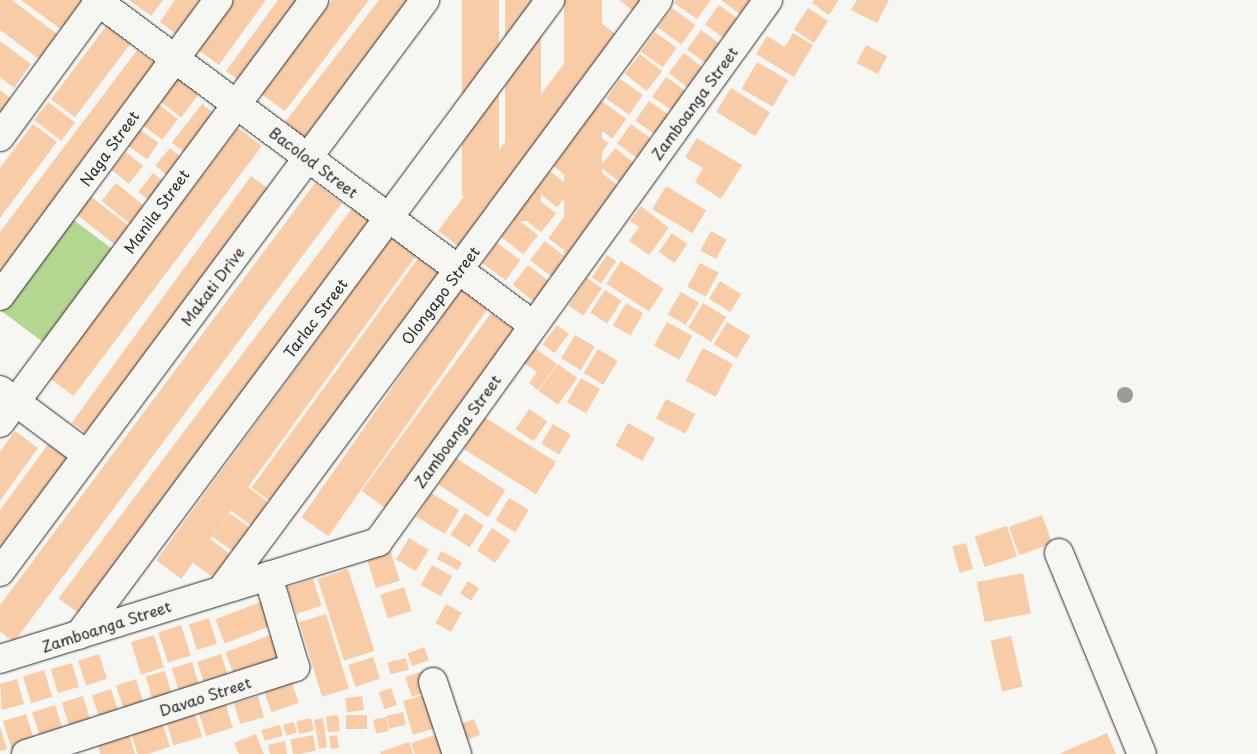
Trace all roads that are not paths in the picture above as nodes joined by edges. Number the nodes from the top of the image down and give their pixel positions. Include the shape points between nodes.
1 (218, 0) edge
2 (314, 0) edge
3 (425, 0) edge
4 (550, 0) edge
5 (658, 0) edge
6 (768, 0) edge
7 (98, 1) edge
8 (175, 59) junction
9 (236, 104) junction
10 (0, 137) edge
11 (307, 157) junction
12 (389, 218) junction
13 (459, 269) junction
14 (0, 296) edge
15 (534, 325) junction
16 (8, 396) edge
17 (0, 423) edge
18 (86, 454) junction
19 (1059, 553) dead end
20 (0, 572) edge
21 (268, 576) junction
22 (222, 589) junction
23 (79, 635) junction
24 (0, 660) edge
25 (433, 682) dead end
26 (26, 754) edge
27 (457, 754) edge
28 (1142, 754) edge

1 - 8 street, Naga Street
2 - 9 street, Manila Street
3 - 11 street, Makati Drive
4 - 12 street, Tarlac Street
5 - 13 street, Olongapo Street
6 - 15 street, Zamboanga Street
7 - 8 street, Bacolod Street
7 - 10 street
8 - 9 street, Bacolod Street
8 - 14 street, Naga Street
9 - 11 street, Bacolod Street
9 - 16 street, Manila Street
11 - 12 street, Bacolod Street
11 - 18 street, Makati Drive
12 - 13 street, Bacolod Street
12 - 23 street, Tarlac Street
13 - 15 street, Bacolod Street
13 - 22 street, Olongapo Street
15 - 21 street, Zamboanga Street via 378,542
16 - 17 street, Manila Street
16 - 18 street
18 - 20 street, Makati Drive
19 - 28 street
21 - 22 street, Zamboanga Street
21 - 26 street, Davao Street via 295,667
22 - 23 street, Zamboanga Street
23 - 24 street, Zamboanga Street
25 - 27 street

